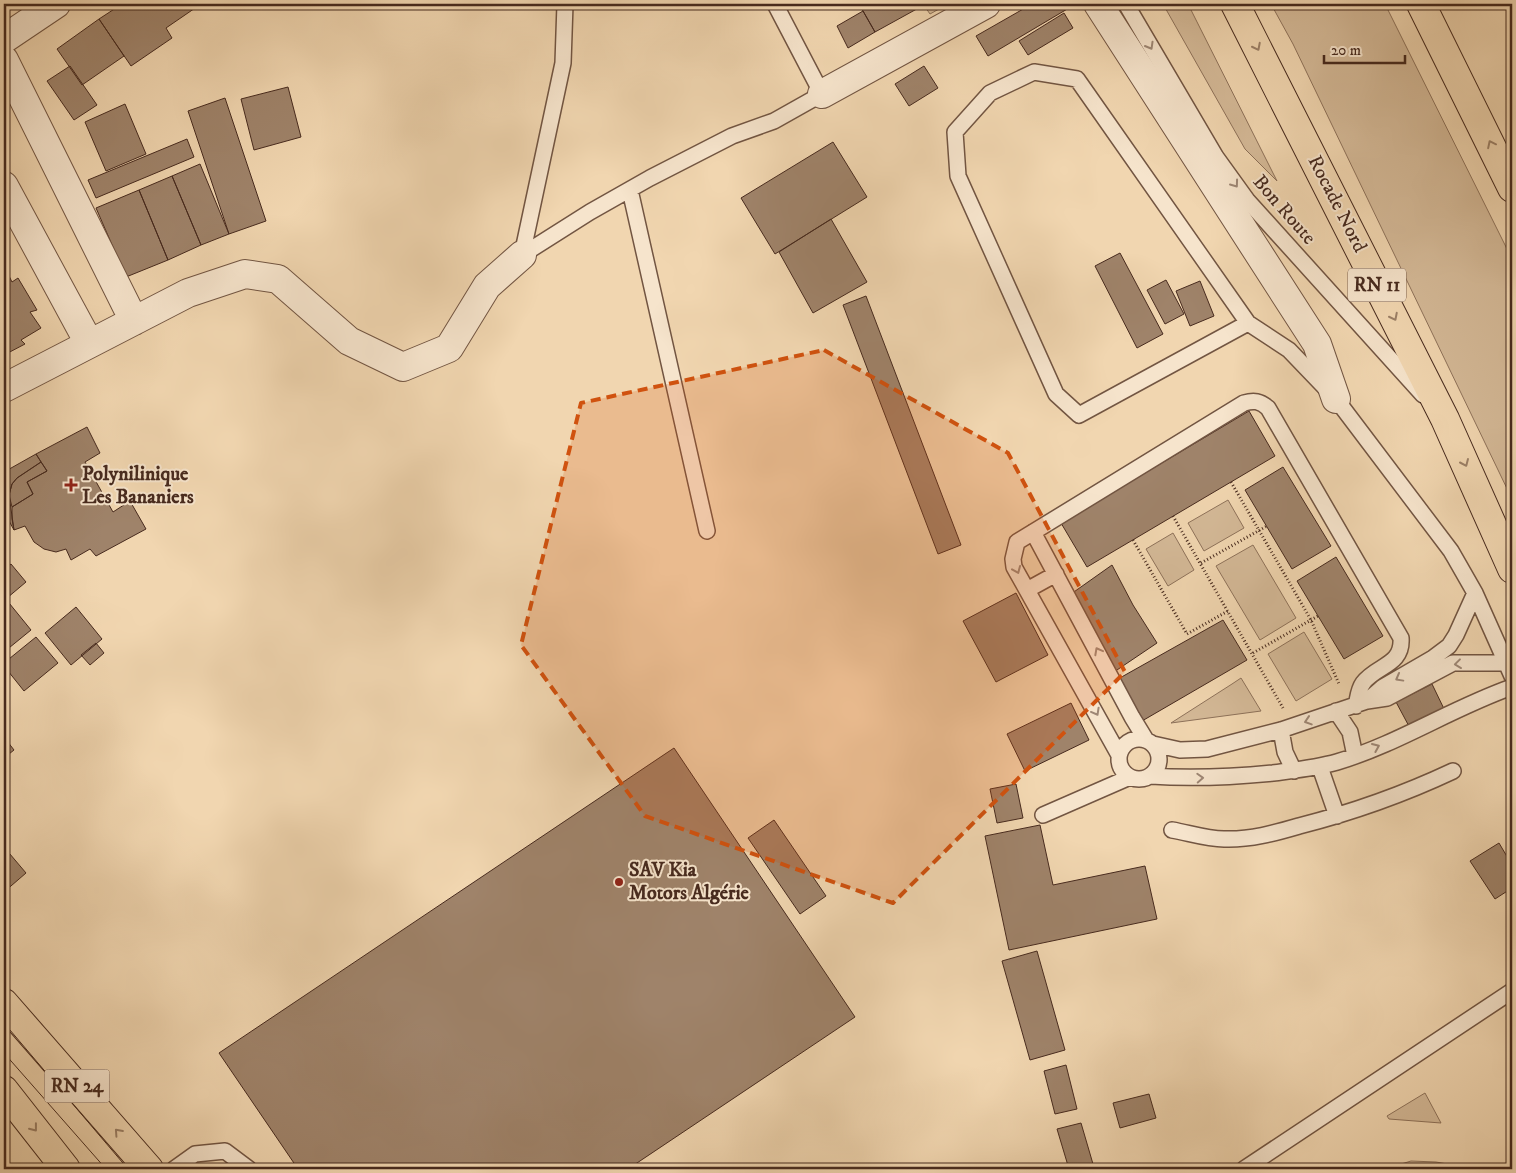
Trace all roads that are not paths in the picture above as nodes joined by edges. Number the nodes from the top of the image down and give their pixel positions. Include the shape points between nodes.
1 (56, 4) edge
2 (565, 4) edge
3 (775, 4) edge
4 (986, 4) edge
5 (1098, 4) edge
6 (1126, 4) edge
7 (1236, 4) edge
8 (1421, 4) edge
9 (4, 39) edge
10 (4, 60) edge
11 (822, 94) junction
12 (4, 186) edge
13 (1512, 187) edge
14 (630, 190) junction
15 (522, 254) junction
16 (134, 321) junction
17 (1248, 323) junction
18 (89, 343) junction
19 (4, 388) edge
20 (1336, 399) junction
21 (1445, 418) junction
22 (707, 532) dead end
23 (1033, 532) junction
24 (1512, 569) edge
25 (1056, 574) junction
26 (1027, 590) junction
27 (1475, 593) junction
28 (1510, 670) edge
29 (1512, 687) edge
30 (1352, 706) junction
31 (1287, 728) junction
32 (1150, 742) junction
33 (1119, 754) junction
34 (1355, 756) junction
35 (1320, 767) junction
36 (1294, 771) junction
37 (1453, 771) dead end
38 (1151, 776) junction
39 (1130, 777) junction
40 (1043, 815) dead end
41 (1337, 816) junction
42 (1172, 830) dead end
43 (1512, 991) edge
44 (4, 1003) edge
45 (4, 1090) edge
46 (66, 1169) edge
47 (149, 1169) edge
48 (174, 1169) edge
49 (249, 1169) edge
50 (1244, 1169) edge

1 - 9 street
2 - 15 lane via 563,63
3 - 11 lane
4 - 11 street
5 - 20 street via 1317,344
6 -> 21 lane, Bon Route via 1216,157 1247,200
7 -> 21 main road, Rocade Nord / RN 11
13 -> 8 main road
10 - 16 street
11 - 14 lane via 774,121 732,136
12 - 18 street
14 - 15 lane
14 - 22 lane
15 - 16 street via 486,286 449,348 403,367 349,341 278,279 246,274 188,293
16 - 18 street
17 - 17 lane via 1079,415 1056,394 958,176 955,132 990,93 1034,72 1077,79
17 - 20 lane via 1289,350
18 - 19 street
20 - 27 lane via 1451,551
21 -> 24 main road, Rocade Nord / RN 11
23 - 25 lane
23 -> 26 lane via 1017,542 1013,559 1014,568
23 - 30 lane via 1244,403 1257,401 1263,404 1401,638 1399,654 1364,681
25 - 26 lane
32 -> 25 lane via 1132,717
26 -> 33 lane
27 - 28 lane
27 -> 30 lane via 1449,646
28 -> 30 lane via 1453,663 1387,698
34 -> 29 lane
30 -> 31 lane
30 - 34 lane via 1350,732
31 - 32 lane via 1207,749 1180,750
31 - 36 lane via 1285,752
32 - 33 lane via 1140,738 1127,743
32 - 38 lane via 1157,749 1160,760
33 - 39 lane via 1121,768
34 - 35 lane
35 - 36 lane
35 - 41 lane
38 -> 36 lane via 1198,778
37 - 41 lane via 1408,792
38 - 39 lane via 1141,779
39 - 40 lane
41 - 42 lane via 1246,838 1223,839
43 - 50 lane
47 -> 44 main road, RN 24
45 -> 46 main road, RN 24
48 - 49 lane via 195,1154 225,1151

